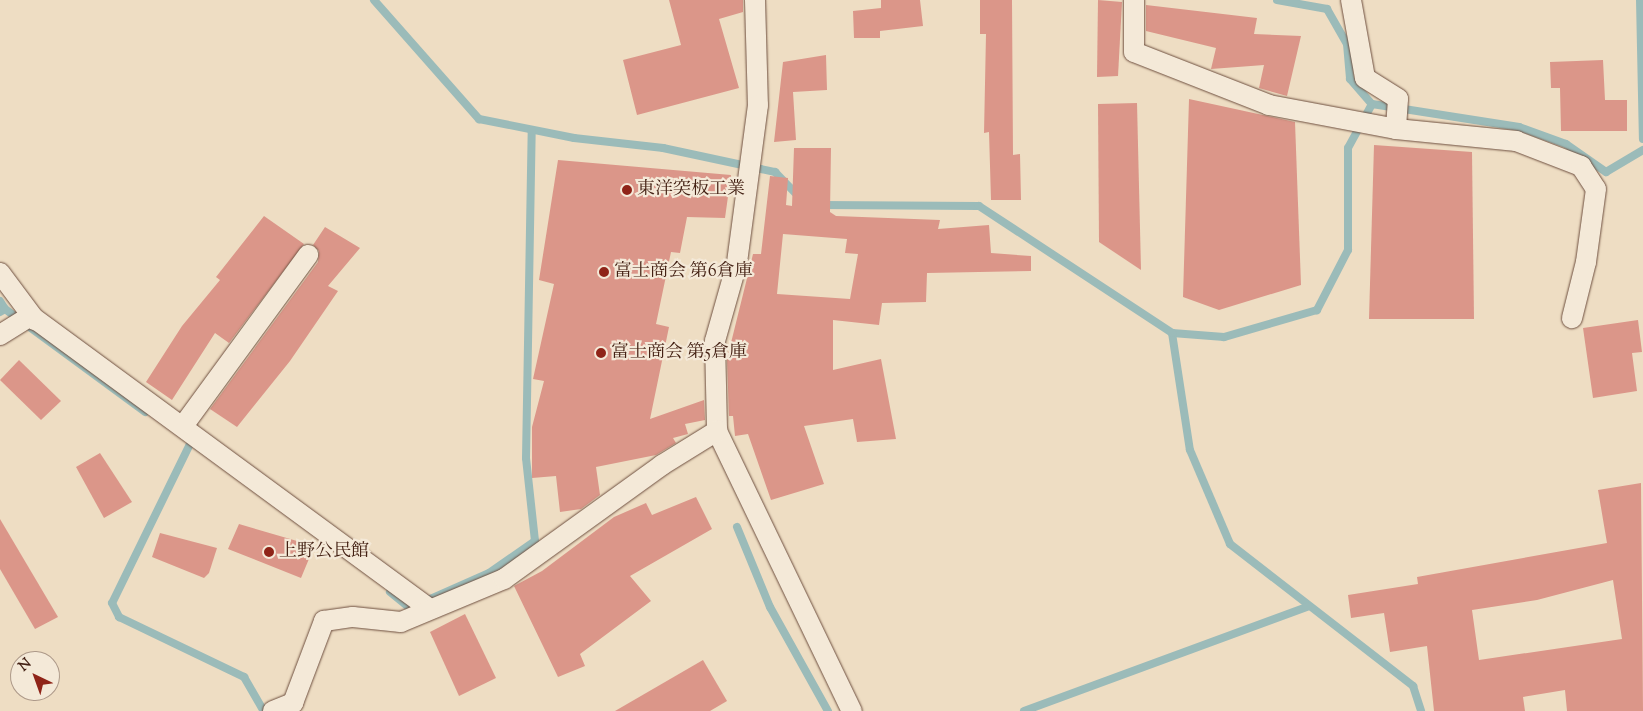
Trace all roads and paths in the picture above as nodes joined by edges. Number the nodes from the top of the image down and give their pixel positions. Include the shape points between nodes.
1 (755, 0) edge
2 (1134, 0) edge
3 (1351, 0) edge
4 (1396, 129) junction
5 (308, 255) dead end
6 (0, 273) edge
7 (1572, 318) dead end
8 (20, 324) edge
9 (183, 426) junction
10 (717, 431) junction
11 (424, 602) junction
12 (274, 711) edge
13 (852, 711) edge

1 - 10 street via 758,105 737,263 715,340
2 - 4 street via 1134,52 1269,105
3 - 4 street via 1365,78 1398,99
4 - 7 street via 1516,141 1581,166 1596,189
5 - 9 street
6 - 8 street
8 - 9 street
9 - 11 street
10 - 11 street via 662,465 504,580
10 - 13 street
11 - 12 street via 402,622 353,617 324,621 292,703

